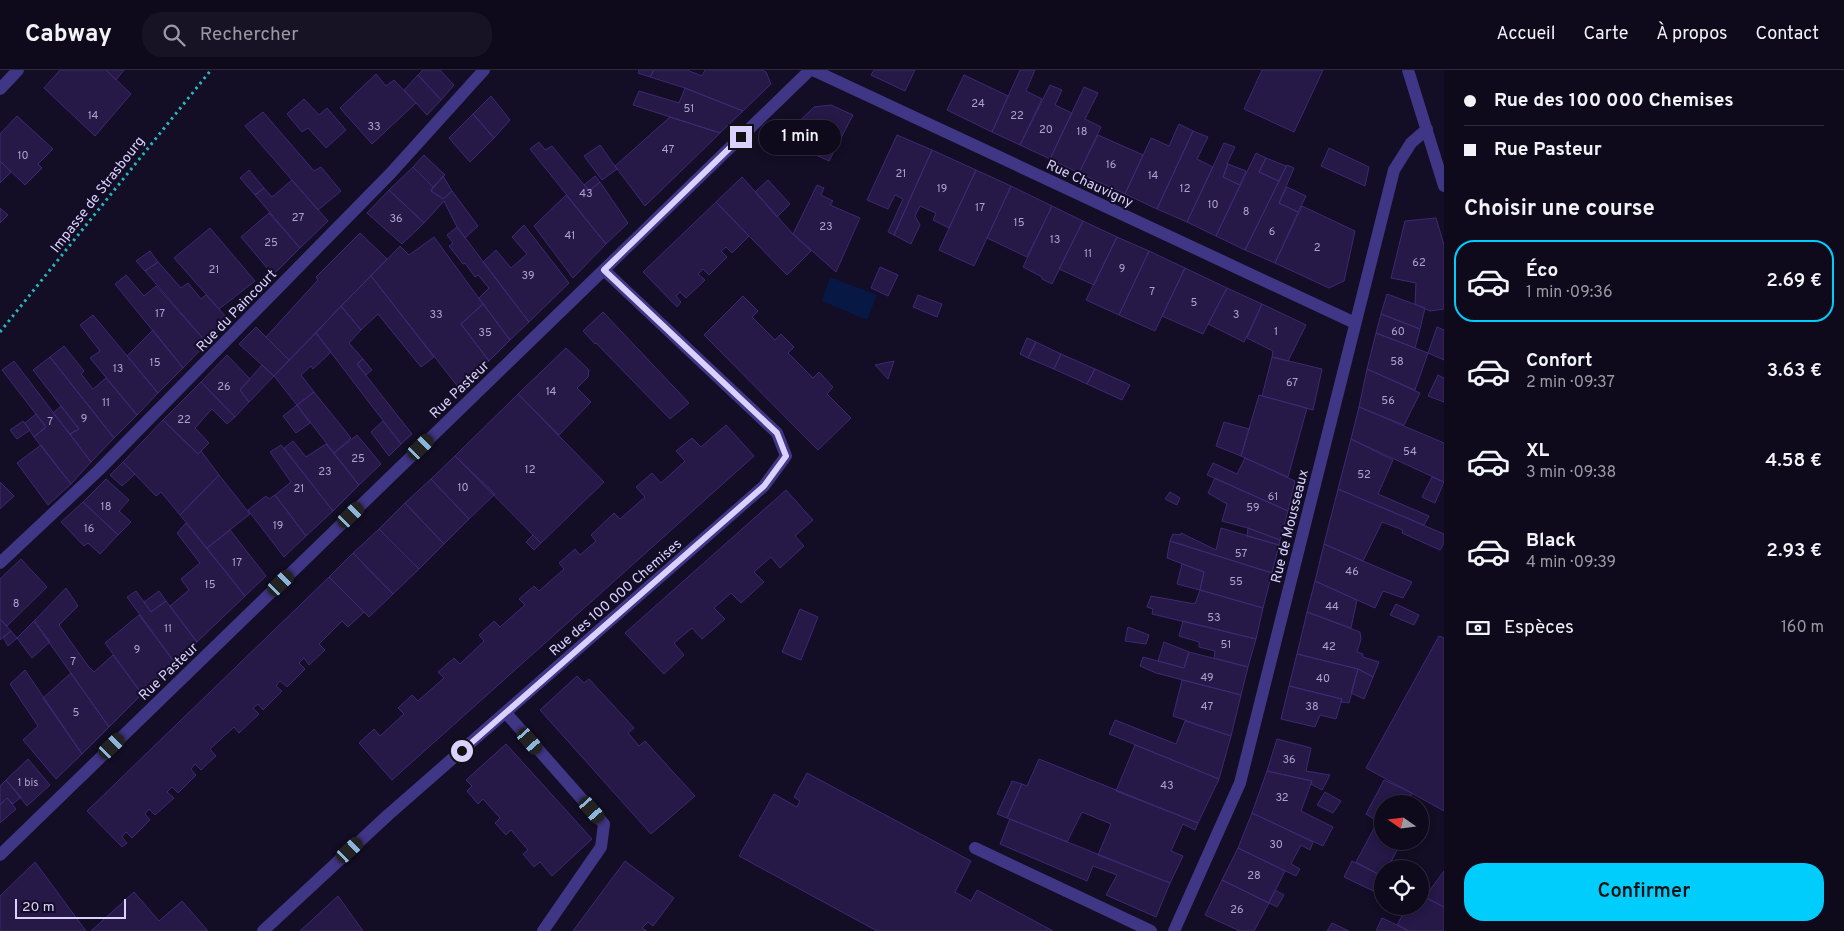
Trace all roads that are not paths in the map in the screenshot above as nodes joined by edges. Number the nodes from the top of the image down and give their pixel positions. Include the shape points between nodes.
1 (18, 70) edge
2 (484, 70) edge
3 (811, 70) edge
4 (1408, 70) edge
5 (0, 89) edge
6 (1427, 129) junction
7 (1444, 186) edge
8 (604, 270) junction
9 (1355, 324) junction
10 (0, 564) edge
11 (506, 713) junction
12 (975, 848) dead end
13 (0, 855) edge
14 (263, 931) edge
15 (543, 931) edge
16 (1151, 931) edge
17 (1174, 931) edge

1 - 5 street
2 - 10 street, Rue du Paincourt via 390,174 155,414
3 - 8 street, Rue Pasteur
3 - 9 street, Rue Chauvigny
4 - 6 street
6 - 7 street
6 - 9 street, Rue de Mousseaux via 1411,143 1394,170
8 - 11 street, Rue des 100 000 Chemises via 777,433 786,456 764,486
8 - 13 street, Rue Pasteur
9 - 17 street, Rue de Mousseaux via 1240,783
11 - 14 street, Rue des 100 000 Chemises
11 - 15 street via 604,824 602,847
12 - 16 street

